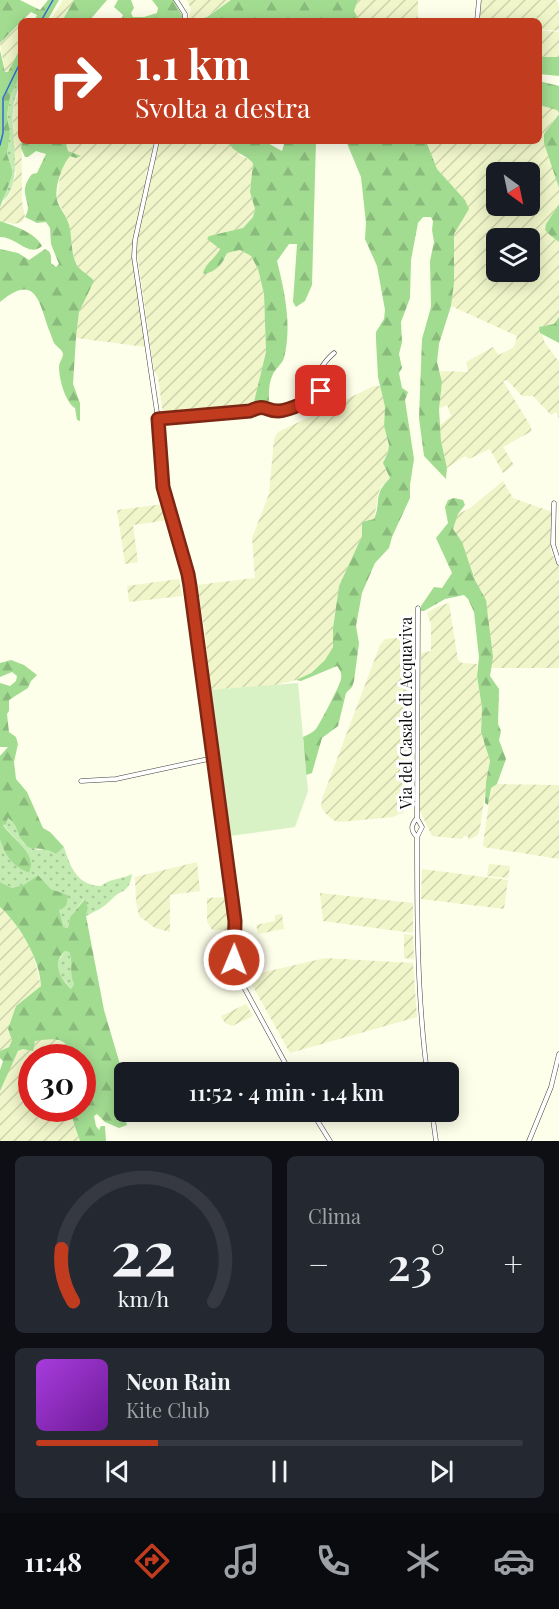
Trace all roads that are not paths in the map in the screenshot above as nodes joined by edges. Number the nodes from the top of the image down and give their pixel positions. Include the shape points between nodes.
1 (176, 0) edge
2 (479, 0) edge
3 (184, 18) edge
4 (477, 18) edge
5 (156, 144) edge
6 (334, 353) dead end
7 (158, 419) junction
8 (554, 503) dead end
9 (559, 563) edge
10 (418, 609) dead end
11 (213, 758) junction
12 (81, 781) dead end
13 (417, 818) junction
14 (417, 837) junction
15 (559, 1054) edge
16 (285, 1062) edge
17 (426, 1062) edge
18 (318, 1122) edge
19 (433, 1122) edge
20 (330, 1141) edge
21 (436, 1141) edge
22 (530, 1141) edge

1 - 3 street
2 - 4 street
5 - 7 street via 134,258
6 - 7 street via 319,372 319,395 288,409 261,407
7 - 11 street via 163,487 188,574
8 - 9 street via 553,544
10 - 13 street, Via del Casale di Acquaviva
11 - 12 street via 116,779
11 - 16 street via 234,910 235,967
13 - 14 street, Via del Casale di Acquaviva via 422,827
13 - 14 street, Via del Casale di Acquaviva via 412,827
14 - 17 street, Via del Casale di Acquaviva via 418,975
15 - 22 street
18 - 20 street
19 - 21 street

